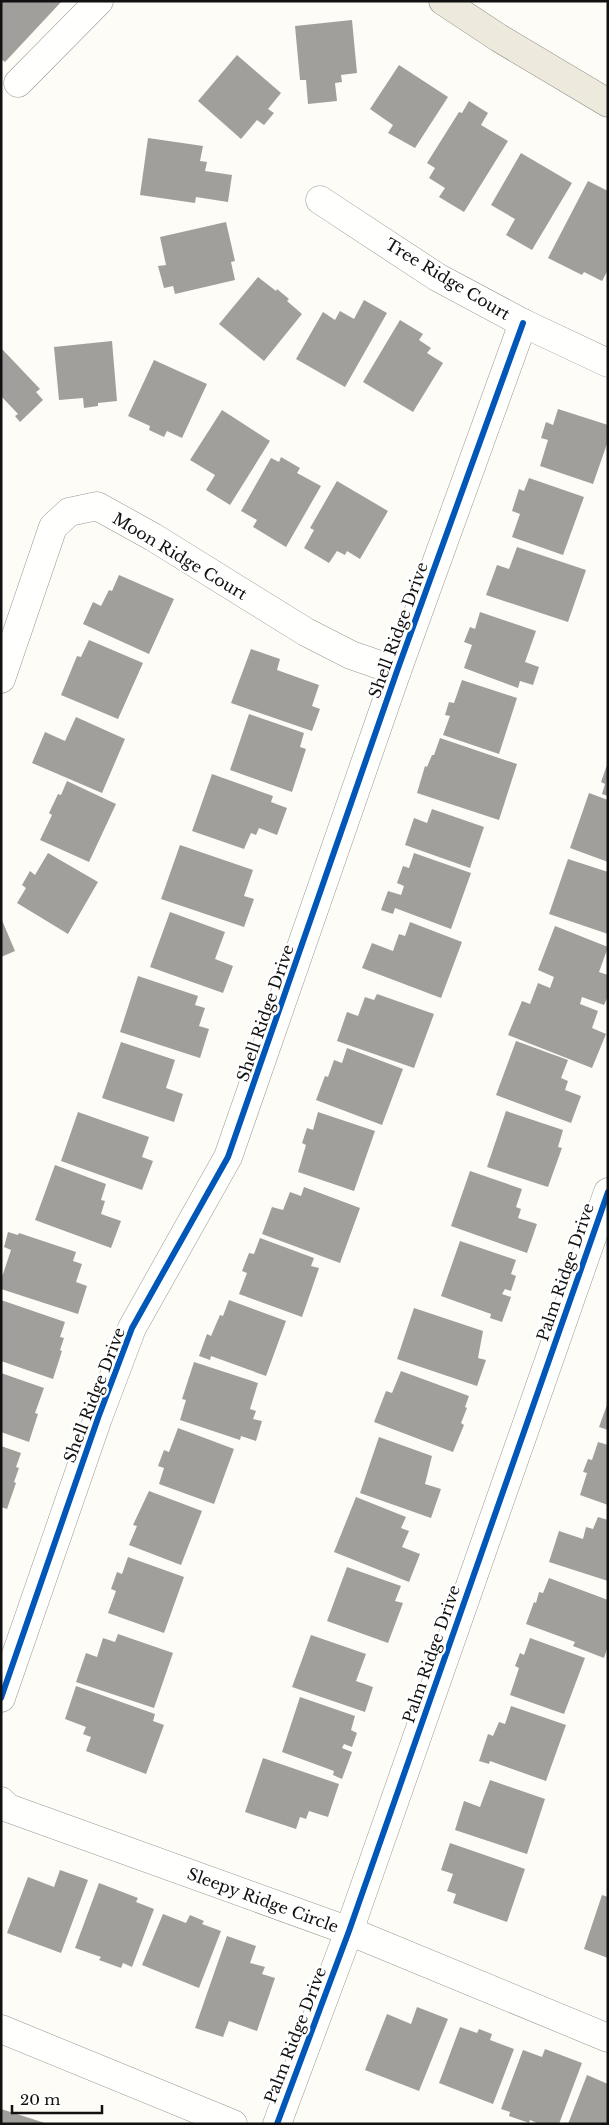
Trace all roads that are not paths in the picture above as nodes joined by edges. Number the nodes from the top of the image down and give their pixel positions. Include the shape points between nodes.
1 (99, 1) edge
2 (443, 1) edge
3 (18, 83) dead end
4 (608, 102) edge
5 (320, 200) dead end
6 (523, 323) junction
7 (608, 363) edge
8 (397, 671) junction
9 (1, 679) edge
10 (608, 1192) edge
11 (1, 1698) edge
12 (1, 1801) edge
13 (349, 1931) junction
14 (1, 2029) edge
15 (608, 2038) edge
16 (233, 2124) edge
17 (277, 2124) edge

1 - 3 street
2 - 4 main road
5 - 6 street, Tree Ridge Court via 438,277
6 - 7 street, Tree Ridge Court
6 - 8 street, Shell Ridge Drive
8 - 9 street, Moon Ridge Court via 350,655 306,632 97,506 69,512 53,527
8 - 11 street, Shell Ridge Drive via 228,1157 132,1328
10 - 13 street, Palm Ridge Drive
12 - 13 street, Sleepy Ridge Circle via 8,1808
13 - 15 street, Sleepy Ridge Circle
13 - 17 street, Palm Ridge Drive
14 - 16 street

